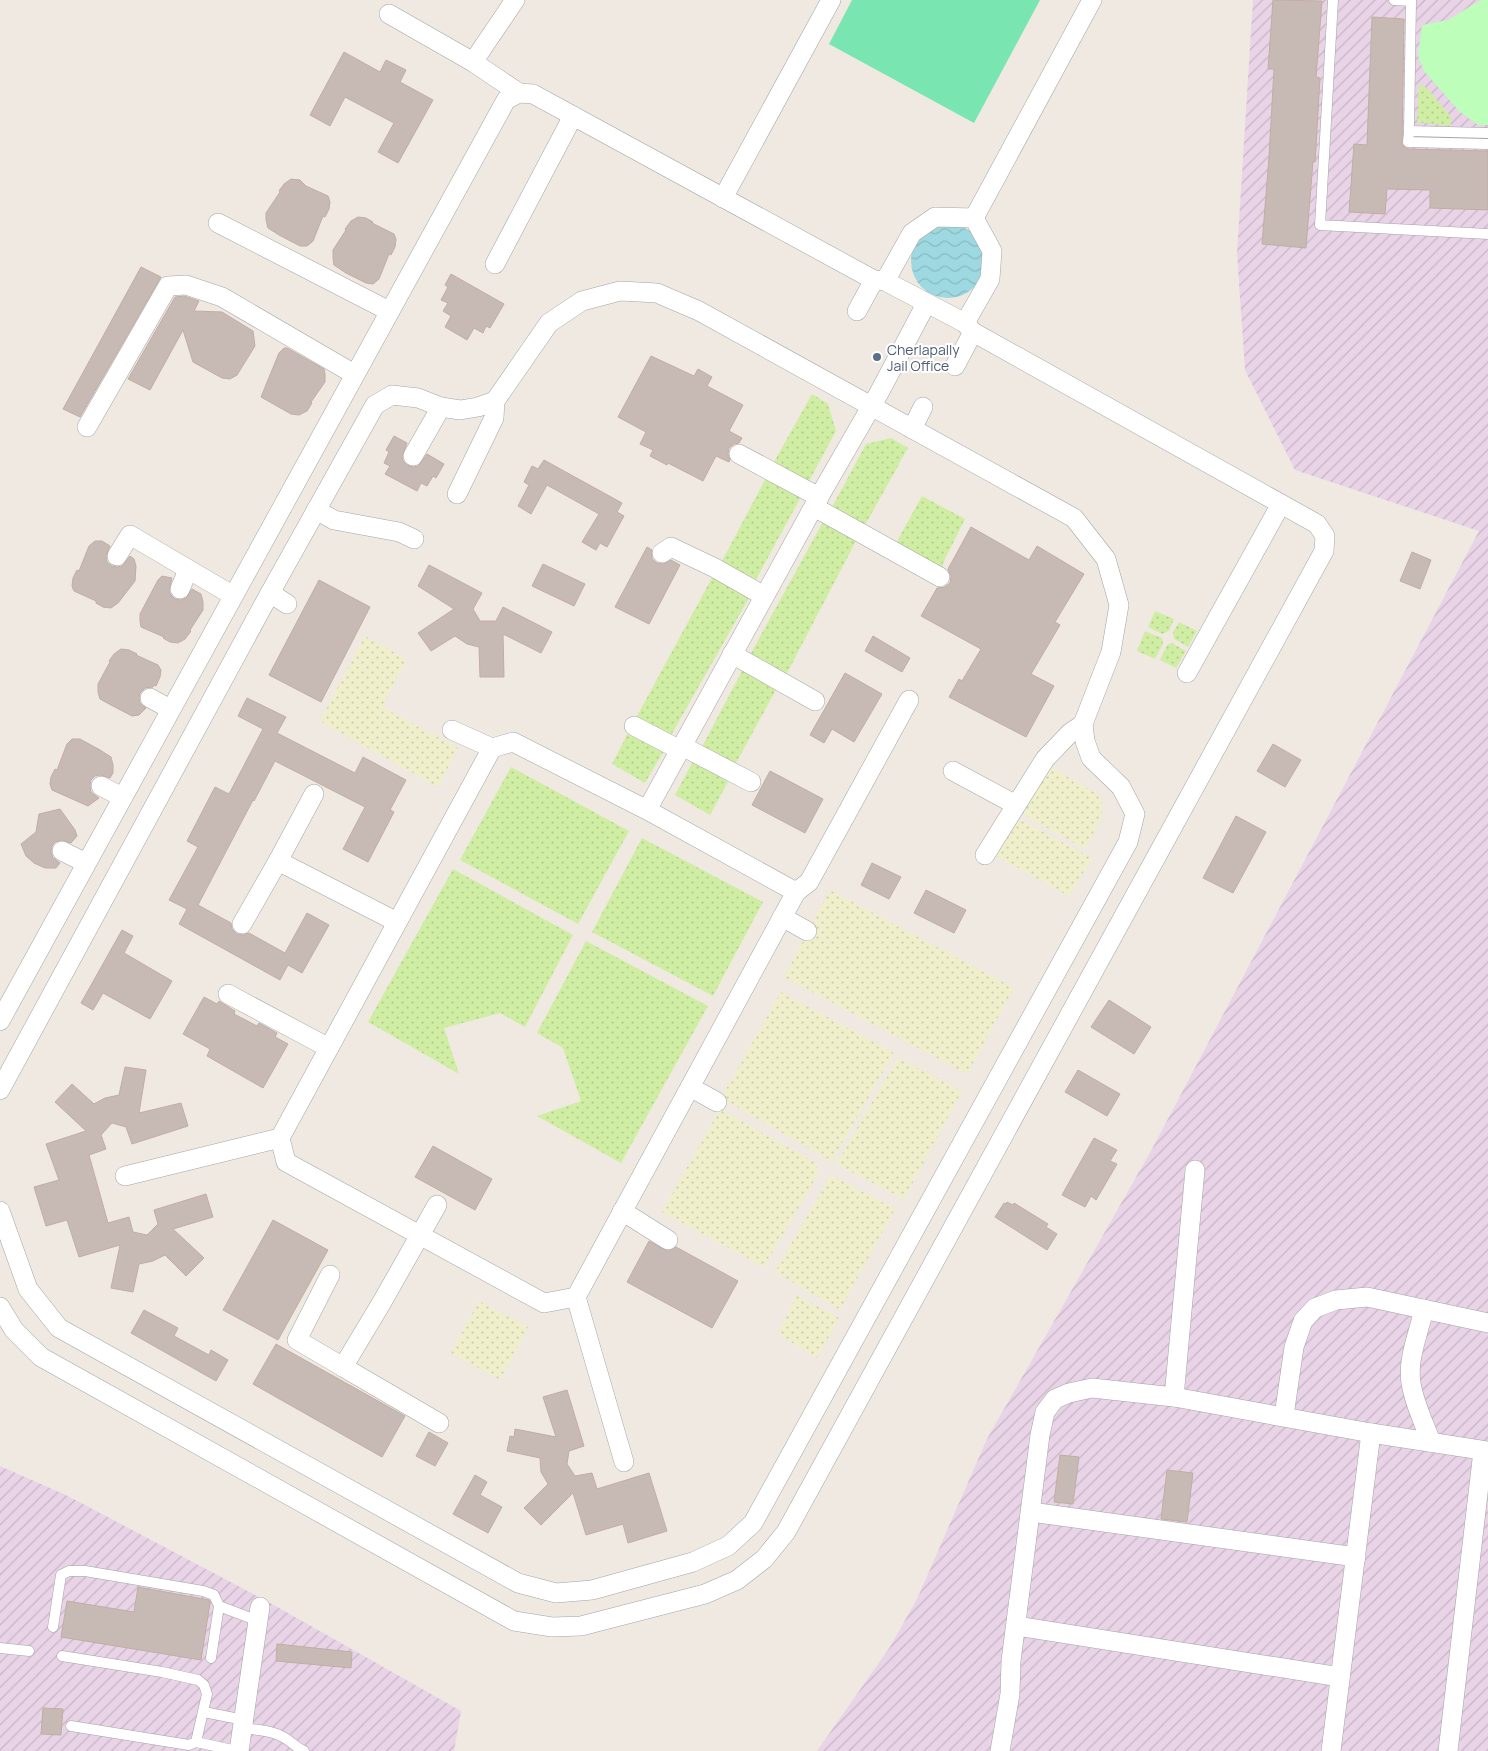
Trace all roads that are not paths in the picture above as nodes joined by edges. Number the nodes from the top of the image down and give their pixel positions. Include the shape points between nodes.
1 (515, 0) edge
2 (831, 0) edge
3 (1092, 0) edge
4 (1332, 0) edge
5 (1394, 0) edge
6 (389, 14) dead end
7 (473, 62) junction
8 (519, 93) junction
9 (573, 116) junction
10 (1409, 131) junction
11 (1488, 133) edge
12 (1488, 144) edge
13 (723, 198) junction
14 (974, 218) junction
15 (218, 223) dead end
16 (1488, 234) edge
17 (496, 264) dead end
18 (880, 281) junction
19 (926, 304) junction
20 (857, 310) dead end
21 (389, 311) junction
22 (969, 328) junction
23 (955, 366) dead end
24 (354, 374) junction
25 (495, 401) junction
26 (871, 406) junction
27 (924, 406) dead end
28 (441, 407) junction
29 (87, 427) dead end
30 (912, 429) junction
31 (739, 454) dead end
32 (413, 456) dead end
33 (458, 494) dead end
34 (816, 502) junction
35 (1281, 504) junction
36 (316, 510) junction
37 (414, 539) dead end
38 (662, 553) dead end
39 (117, 556) dead end
40 (188, 570) junction
41 (940, 577) dead end
42 (180, 589) dead end
43 (270, 593) junction
44 (232, 596) junction
45 (764, 596) junction
46 (287, 604) dead end
47 (732, 654) junction
48 (1187, 672) dead end
49 (150, 698) dead end
50 (816, 700) dead end
51 (909, 700) dead end
52 (170, 709) junction
53 (1083, 724) junction
54 (634, 726) dead end
55 (452, 730) dead end
56 (492, 748) junction
57 (681, 748) junction
58 (953, 771) dead end
59 (751, 782) dead end
60 (101, 786) dead end
61 (314, 794) dead end
62 (122, 797) junction
63 (1016, 805) junction
64 (647, 810) junction
65 (62, 852) dead end
66 (985, 855) dead end
67 (278, 861) junction
68 (86, 864) junction
69 (796, 892) junction
70 (782, 917) junction
71 (397, 922) junction
72 (242, 924) dead end
73 (807, 931) dead end
74 (228, 994) dead end
75 (0, 1021) edge
76 (329, 1048) junction
77 (690, 1086) junction
78 (0, 1090) edge
79 (716, 1102) dead end
80 (280, 1138) junction
81 (1195, 1170) dead end
82 (125, 1176) dead end
83 (436, 1205) dead end
84 (0, 1211) edge
85 (622, 1211) junction
86 (420, 1235) junction
87 (668, 1240) dead end
88 (330, 1274) dead end
89 (576, 1297) junction
90 (0, 1307) edge
91 (1424, 1310) junction
92 (1488, 1323) edge
93 (342, 1367) junction
94 (1174, 1397) junction
95 (1284, 1416) junction
96 (438, 1423) dead end
97 (1371, 1433) junction
98 (1431, 1442) junction
99 (1486, 1451) edge
100 (624, 1462) dead end
101 (1031, 1512) junction
102 (1356, 1557) junction
103 (219, 1606) junction
104 (259, 1614) joint
105 (1016, 1626) junction
106 (53, 1627) dead end
107 (0, 1648) edge
108 (29, 1650) dead end
109 (62, 1656) dead end
110 (211, 1658) dead end
111 (1340, 1677) junction
112 (204, 1712) junction
113 (243, 1724) junction
114 (70, 1726) dead end
115 (196, 1742) junction
116 (238, 1751) edge
117 (304, 1751) edge
118 (1000, 1751) edge
119 (1331, 1751) edge
120 (1448, 1751) edge

1 - 7 street
2 - 13 street
3 - 14 street
4 - 16 lane via 1320,225
5 - 10 lane via 1411,1
6 - 7 street
7 - 8 street
8 - 9 street via 533,94
8 - 21 street via 506,100
9 - 13 street
9 - 17 street
10 - 11 lane
10 - 12 lane via 1408,142
13 - 18 street
14 - 18 street via 935,217 912,233
14 - 22 street via 992,251 990,279
15 - 21 street
18 - 19 street
18 - 20 street
19 - 22 street
19 - 26 street
21 - 24 street
22 - 23 street
22 - 35 street
24 - 29 street via 222,297 186,285 168,286
24 - 44 street
25 - 26 street via 549,323 582,301 620,291 657,293 699,311
25 - 28 street via 460,410
25 - 33 street via 494,418
26 - 30 street
26 - 34 street
27 - 30 street
28 - 32 street
28 - 36 street via 418,398 392,395 375,405
30 - 53 street via 1074,518 1106,559 1119,605 1110,652
31 - 34 street
34 - 41 street
34 - 45 street
35 - 48 street
35 - 90 street via 1317,524 1325,536 1324,551 1318,565 786,1532 764,1559 737,1580 705,1594 581,1626 552,1627 514,1620 41,1357 14,1330
36 - 37 street via 334,520 399,532
36 - 43 street
38 - 45 street via 670,547
39 - 40 street via 130,535
40 - 42 street
40 - 44 street
43 - 46 street
43 - 78 street
44 - 52 street
45 - 47 street
47 - 50 street
47 - 57 street
49 - 52 street
51 - 69 street via 809,882
52 - 62 street
53 - 63 street via 1051,751
53 - 84 street via 1091,758 1121,787 1135,814 1128,842 753,1523 728,1546 694,1562 592,1590 556,1593 518,1583 59,1328 28,1289
54 - 57 street
55 - 56 street
56 - 64 street via 513,742
56 - 71 street
57 - 59 street
57 - 64 street
58 - 63 street
60 - 62 street
61 - 67 street
62 - 68 street
63 - 66 street
64 - 69 street
65 - 68 street
67 - 71 street
67 - 72 street
68 - 75 street
69 - 70 street
70 - 73 street
70 - 77 street
71 - 76 street
74 - 76 street
76 - 80 street
77 - 79 street
77 - 85 street
80 - 82 street
80 - 86 street via 286,1162
81 - 94 street
83 - 86 street
85 - 87 street
85 - 89 street
86 - 89 street via 544,1303
86 - 93 street
88 - 93 street via 297,1340
89 - 100 street
91 - 92 street
91 - 95 street via 1367,1298 1336,1300 1314,1308 1303,1321 1294,1347
91 - 98 street via 1411,1364 1411,1382
93 - 96 street
94 - 95 street
94 - 101 street via 1092,1388 1055,1400 1045,1412 1040,1434
95 - 97 street
97 - 98 street
97 - 102 street
98 - 99 street
99 - 120 street
101 - 102 street
101 - 105 street
102 - 111 street
103 - 104 lane
103 - 106 lane via 214,1595 203,1591 69,1570 61,1575
103 - 110 lane
104 - 113 street
105 - 111 street
105 - 118 street via 1010,1694
107 - 108 lane
109 - 112 lane via 198,1680 207,1694
111 - 119 street
112 - 113 lane
112 - 115 lane
113 - 116 street
113 - 117 lane via 282,1736
114 - 115 lane via 181,1745
115 - 116 lane

